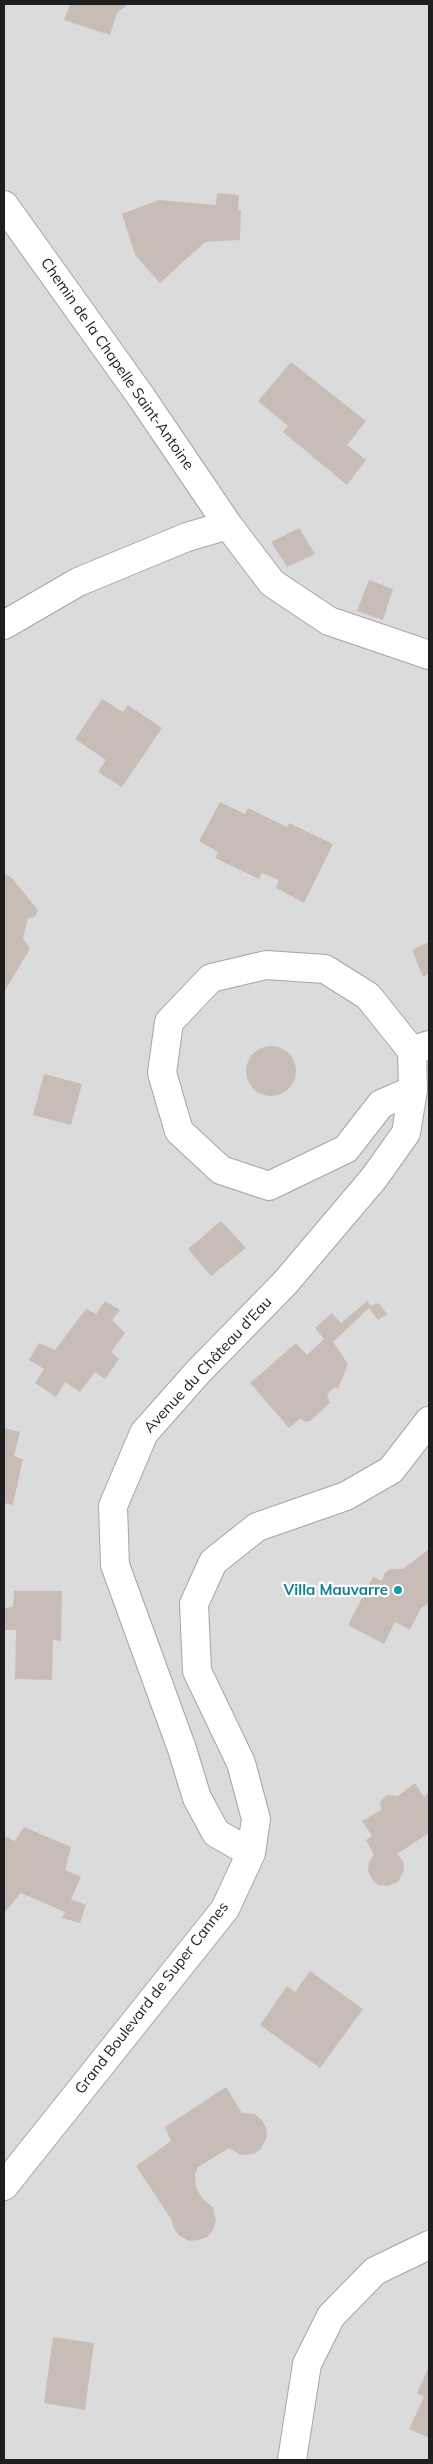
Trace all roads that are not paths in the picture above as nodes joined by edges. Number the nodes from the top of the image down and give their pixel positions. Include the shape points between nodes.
1 (4, 205) edge
2 (228, 524) junction
3 (4, 625) edge
4 (429, 655) edge
5 (420, 1048) edge
6 (413, 1090) junction
7 (429, 1421) edge
8 (251, 1853) junction
9 (4, 2186) edge
10 (429, 2245) edge
11 (292, 2460) edge

1 - 2 street, Chemin de la Chapelle Saint-Antoine
2 - 3 street via 187,537 78,582
2 - 4 street, Chemin de la Chapelle Saint-Antoine via 272,584 329,622
5 - 6 street, Avenue du Château d'Eau
5 - 6 street, Avenue du Château d'Eau via 368,996 325,968 266,965 211,978 169,1022 162,1073 179,1131 221,1170 269,1186 346,1149 381,1104
6 - 8 street, Avenue du Château d'Eau via 406,1133 374,1178 285,1283 144,1433 113,1506 115,1565 197,1798 216,1833
7 - 8 street, Grand Boulevard de Super Cannes via 392,1470 346,1496 250,1532 213,1562 194,1604 197,1671 241,1763 256,1819
8 - 9 street, Grand Boulevard de Super Cannes via 225,1909
10 - 11 street via 375,2272 331,2316 307,2364

